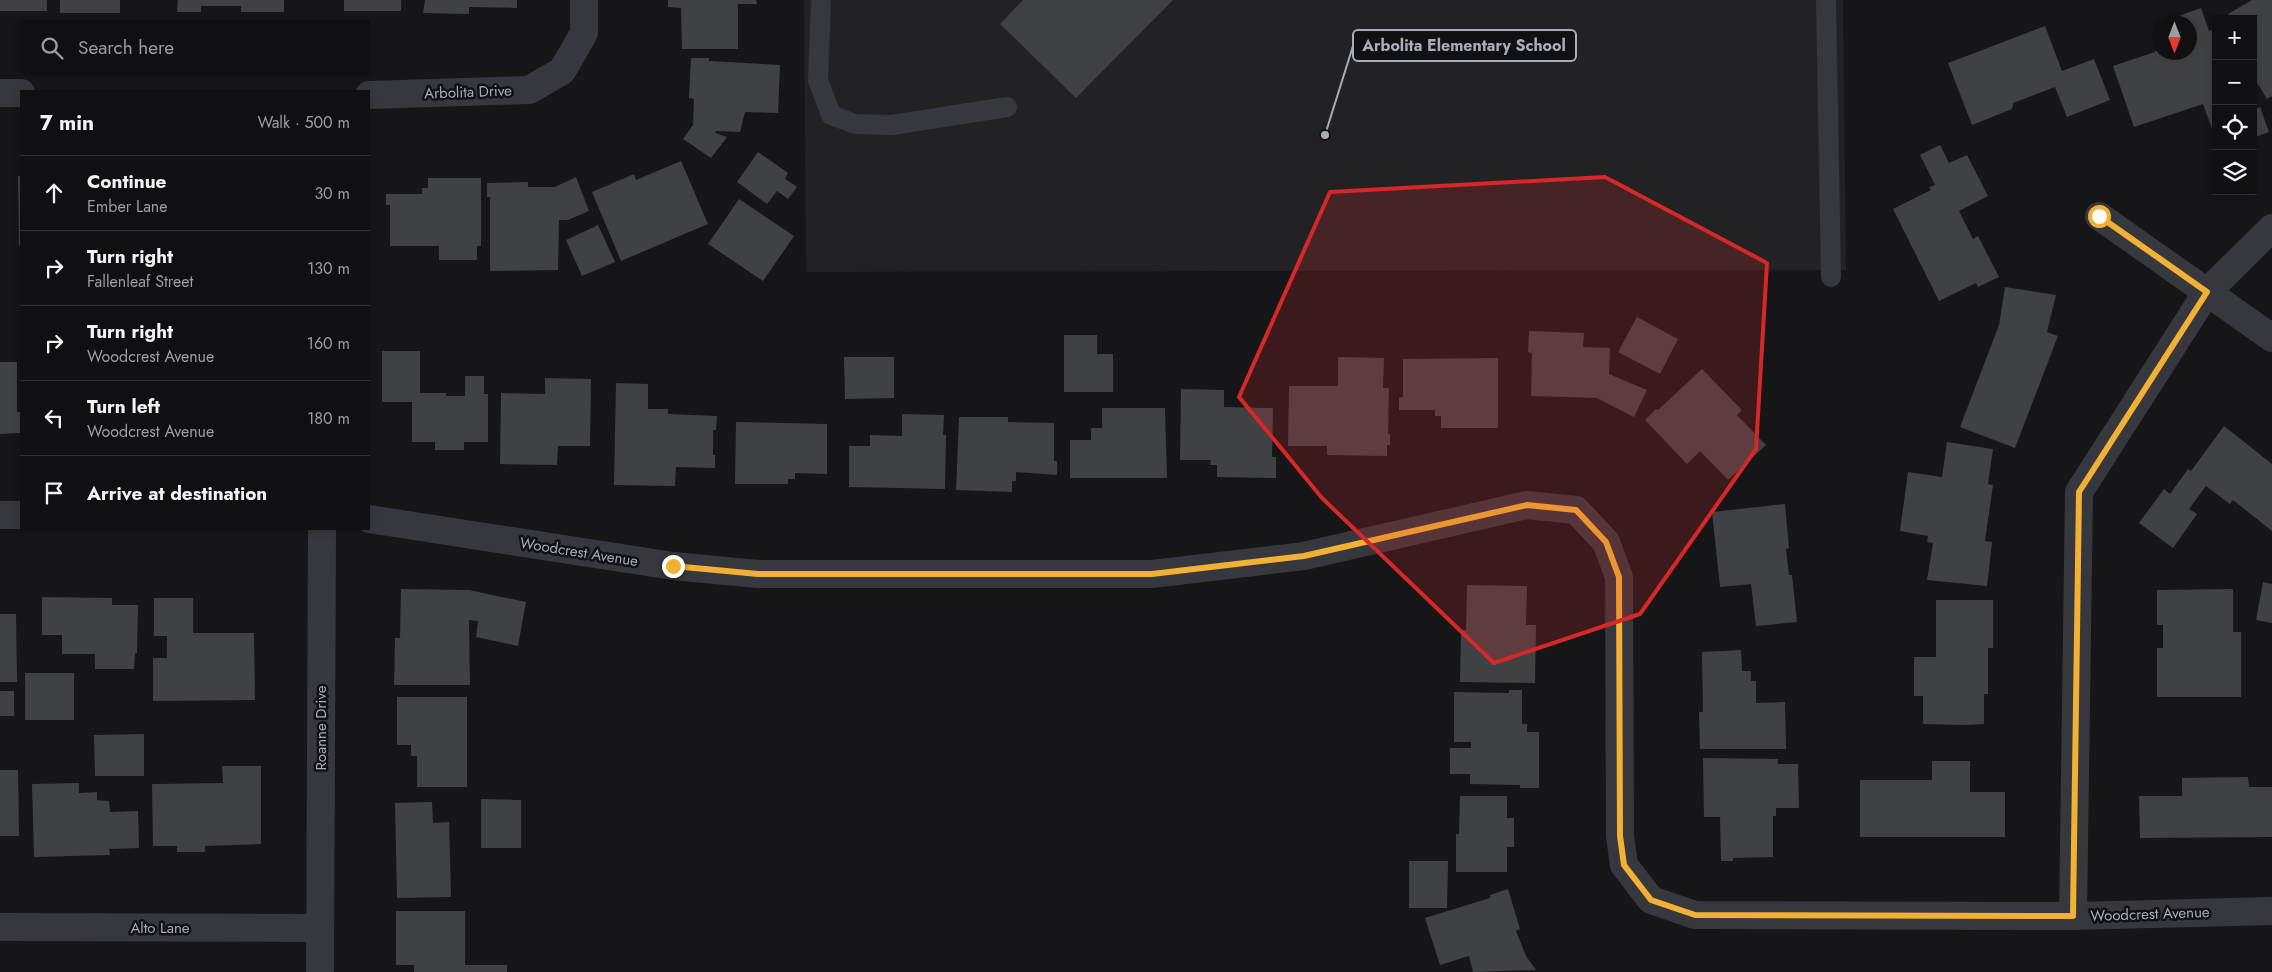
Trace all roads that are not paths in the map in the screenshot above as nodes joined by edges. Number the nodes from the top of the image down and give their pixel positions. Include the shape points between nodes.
1 (584, 0) edge
2 (821, 0) edge
3 (1826, 0) edge
4 (0, 93) edge
5 (20, 93) edge
6 (370, 95) edge
7 (1007, 107) dead end
8 (2099, 216) dead end
9 (2272, 228) edge
10 (1831, 277) dead end
11 (2207, 292) junction
12 (2272, 338) edge
13 (0, 515) edge
14 (20, 515) edge
15 (370, 519) edge
16 (322, 530) edge
17 (2272, 911) edge
18 (2073, 916) junction
19 (0, 927) edge
20 (320, 928) junction
21 (320, 972) edge

1 - 6 street, Arbolita Drive via 584,33 562,71 529,90
2 - 7 lane via 818,80 831,115 855,124 892,125
3 - 10 lane
4 - 5 street
8 - 11 street
9 - 11 street
11 - 12 street
11 - 18 street via 2079,492
13 - 14 street
15 - 18 street, Woodcrest Avenue via 673,566 758,574 1152,574 1304,556 1527,505 1576,510 1606,542 1619,577 1620,836 1624,865 1651,900 1695,915
16 - 20 street, Roanne Drive
17 - 18 street, Woodcrest Avenue
19 - 20 street, Alto Lane
20 - 21 street, Roanne Drive

